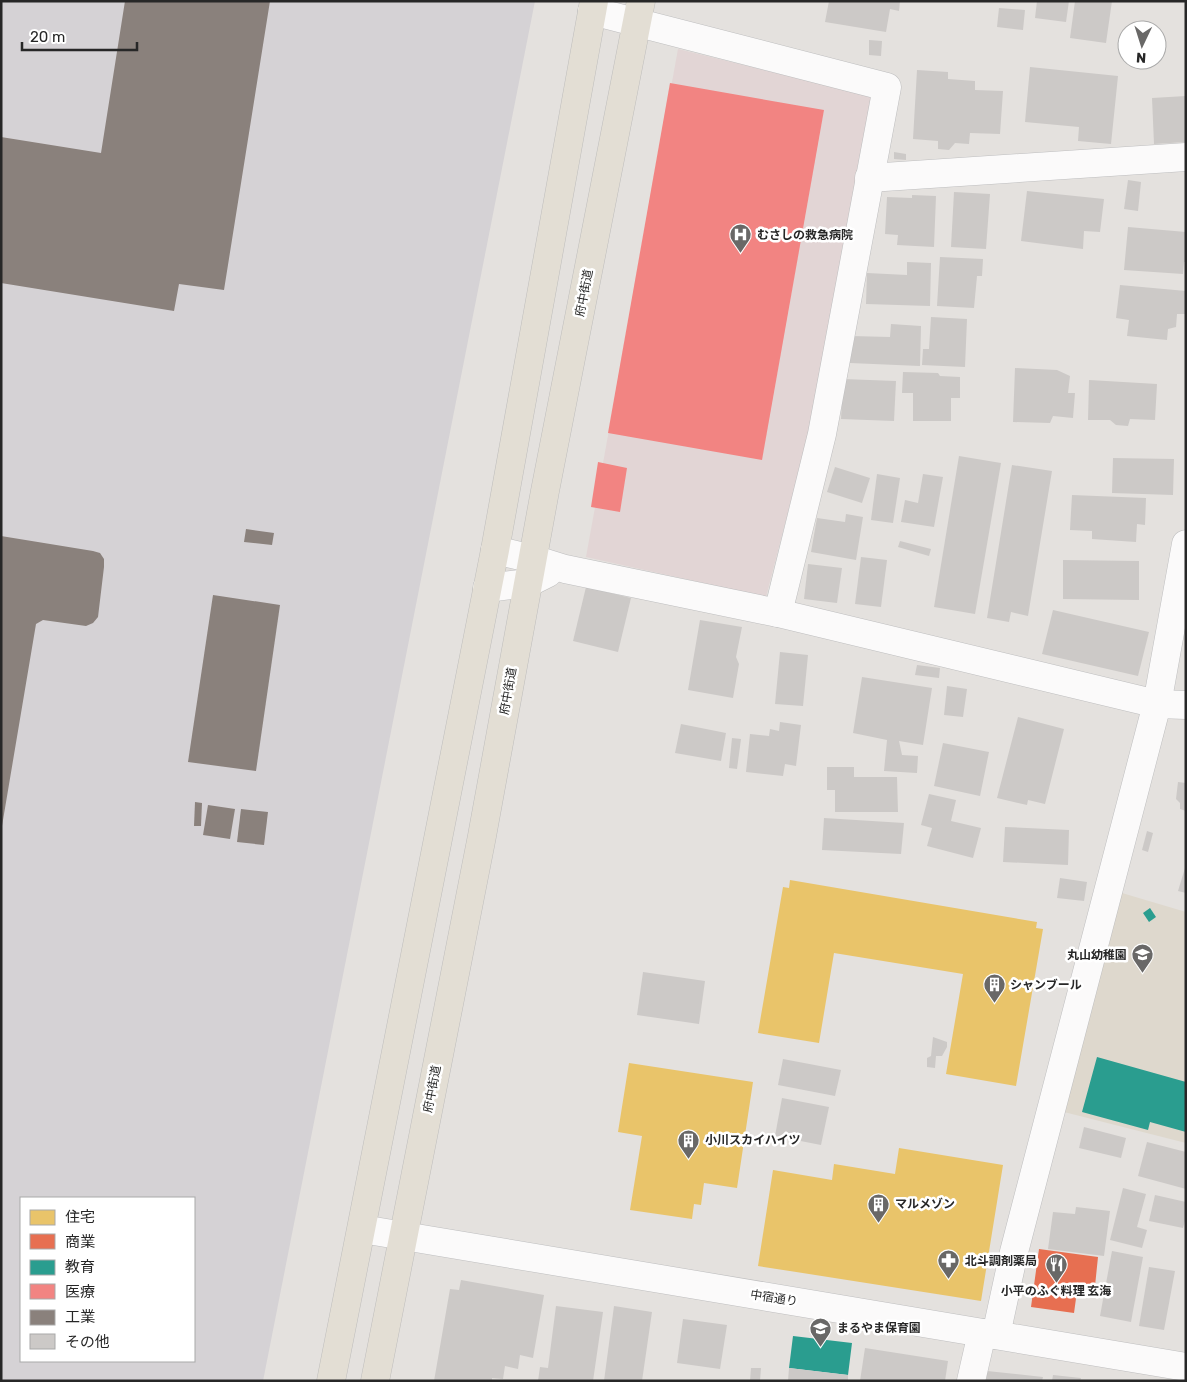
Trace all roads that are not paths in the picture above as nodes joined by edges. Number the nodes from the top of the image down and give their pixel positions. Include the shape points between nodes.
1 (593, 6) edge
2 (639, 12) edge
3 (1186, 157) edge
4 (869, 178) junction
5 (1186, 544) edge
6 (495, 550) junction
7 (540, 570) junction
8 (487, 588) junction
9 (778, 613) junction
10 (1157, 704) junction
11 (1186, 705) edge
12 (362, 1229) junction
13 (404, 1236) junction
14 (989, 1334) junction
15 (1186, 1367) edge
16 (331, 1381) edge
17 (375, 1381) edge
18 (970, 1381) edge

1 - 2 street
1 - 6 main road
2 - 4 street via 888,87
2 - 7 main road, 府中街道 via 547,481
3 - 4 street
4 - 9 street via 822,434
5 - 10 street
6 - 7 street
6 - 8 main road
7 - 8 street
7 - 9 street
7 - 13 main road, 府中街道 via 482,836
8 - 12 main road
9 - 10 street
10 - 11 street
10 - 14 street via 1014,1252
12 - 13 street, 中宿通り
12 - 16 main road
13 - 14 street, 中宿通り
13 - 17 main road, 府中街道
14 - 15 street, 中宿通り
14 - 18 street

